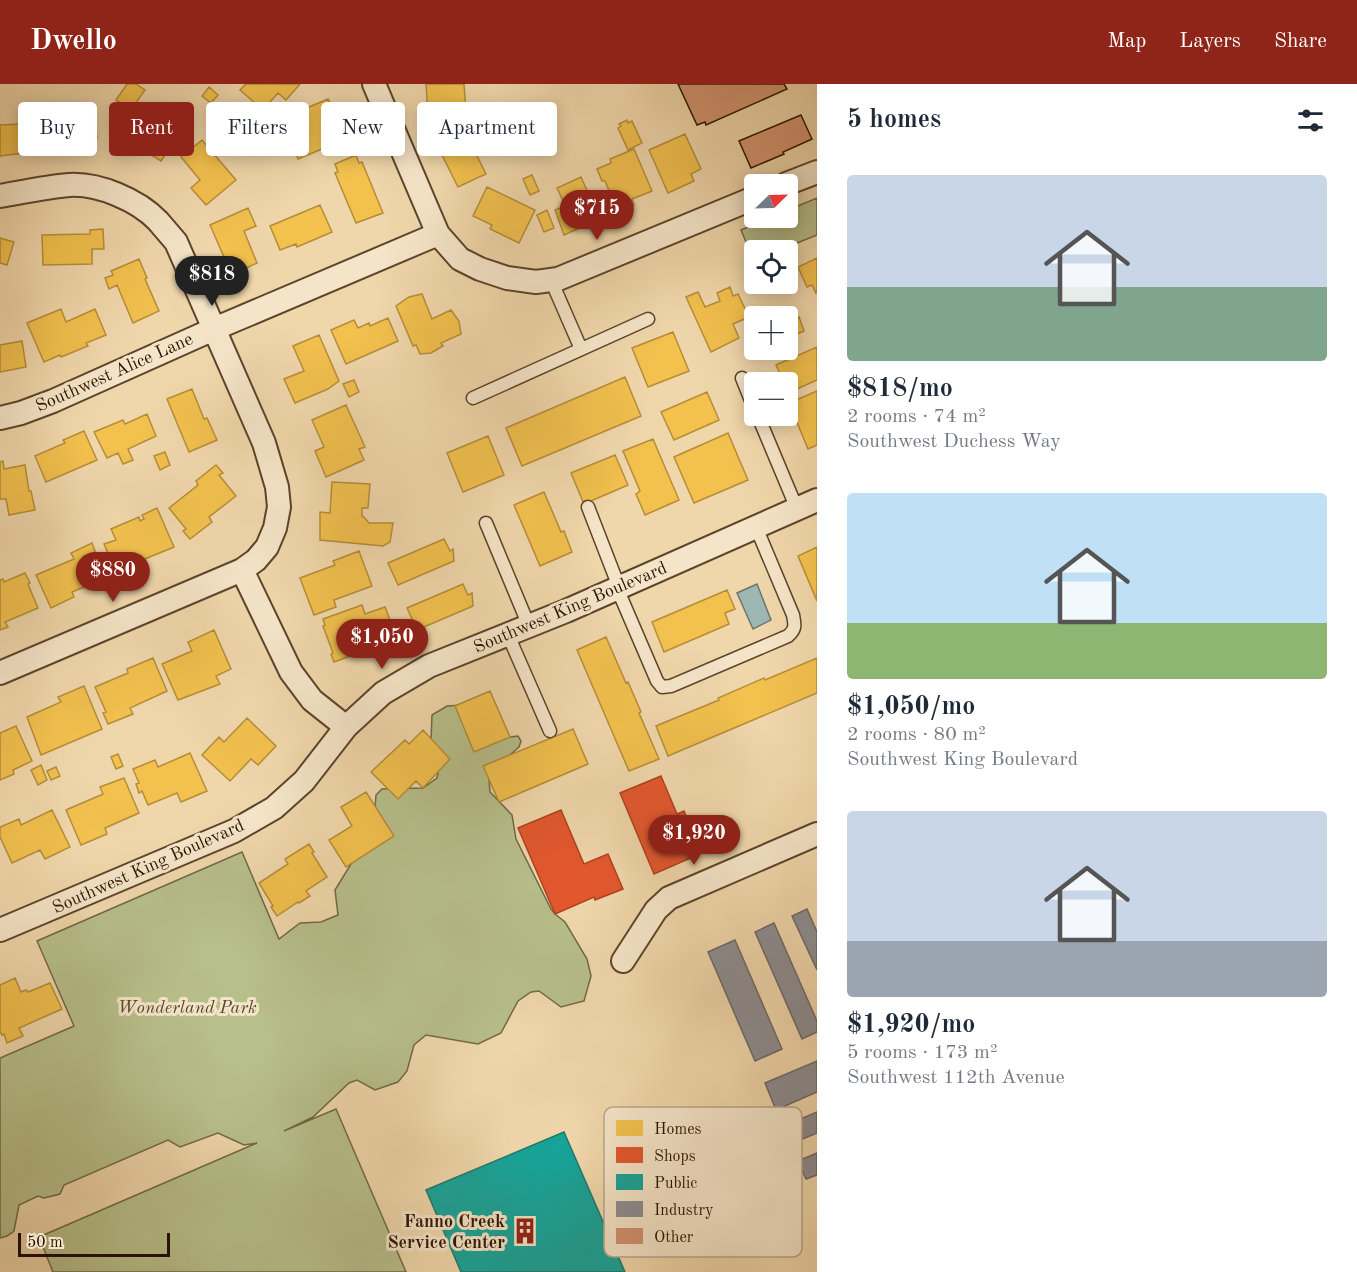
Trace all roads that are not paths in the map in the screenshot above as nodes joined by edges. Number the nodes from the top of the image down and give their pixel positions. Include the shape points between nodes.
1 (374, 84) edge
2 (817, 172) edge
3 (798, 179) edge
4 (0, 196) edge
5 (744, 202) edge
6 (438, 234) junction
7 (551, 280) junction
8 (648, 319) dead end
9 (214, 328) junction
10 (581, 349) junction
11 (742, 378) dead end
12 (744, 383) edge
13 (473, 398) dead end
14 (0, 418) edge
15 (764, 426) edge
16 (807, 504) edge
17 (588, 507) dead end
18 (486, 523) dead end
19 (756, 527) junction
20 (242, 570) junction
21 (618, 588) junction
22 (519, 630) junction
23 (0, 673) edge
24 (346, 727) junction
25 (550, 731) dead end
26 (817, 834) edge
27 (0, 930) edge
28 (622, 961) dead end

1 - 6 street
2 - 3 street
4 - 9 street via 71,185 94,186 139,207 176,242
5 - 7 street
6 - 7 street via 460,259 480,269 507,278
6 - 9 street, Southwest Alice Lane
7 - 10 lane
8 - 10 lane
9 - 14 street, Southwest Alice Lane via 53,401
9 - 20 street via 264,443 277,487 279,507 267,547
10 - 13 lane
11 - 12 lane
15 - 16 lane
16 - 19 street, Southwest King Boulevard
17 - 21 lane
18 - 22 lane
19 - 21 street, Southwest King Boulevard
19 - 21 lane via 793,615 795,624 788,636 662,687
20 - 23 street
20 - 24 street via 291,672 312,700
21 - 22 street, Southwest King Boulevard
22 - 24 street, Southwest King Boulevard via 429,666 383,693
22 - 25 lane
24 - 27 street, Southwest King Boulevard via 304,781 274,808 234,831
26 - 28 street via 669,898 656,910

